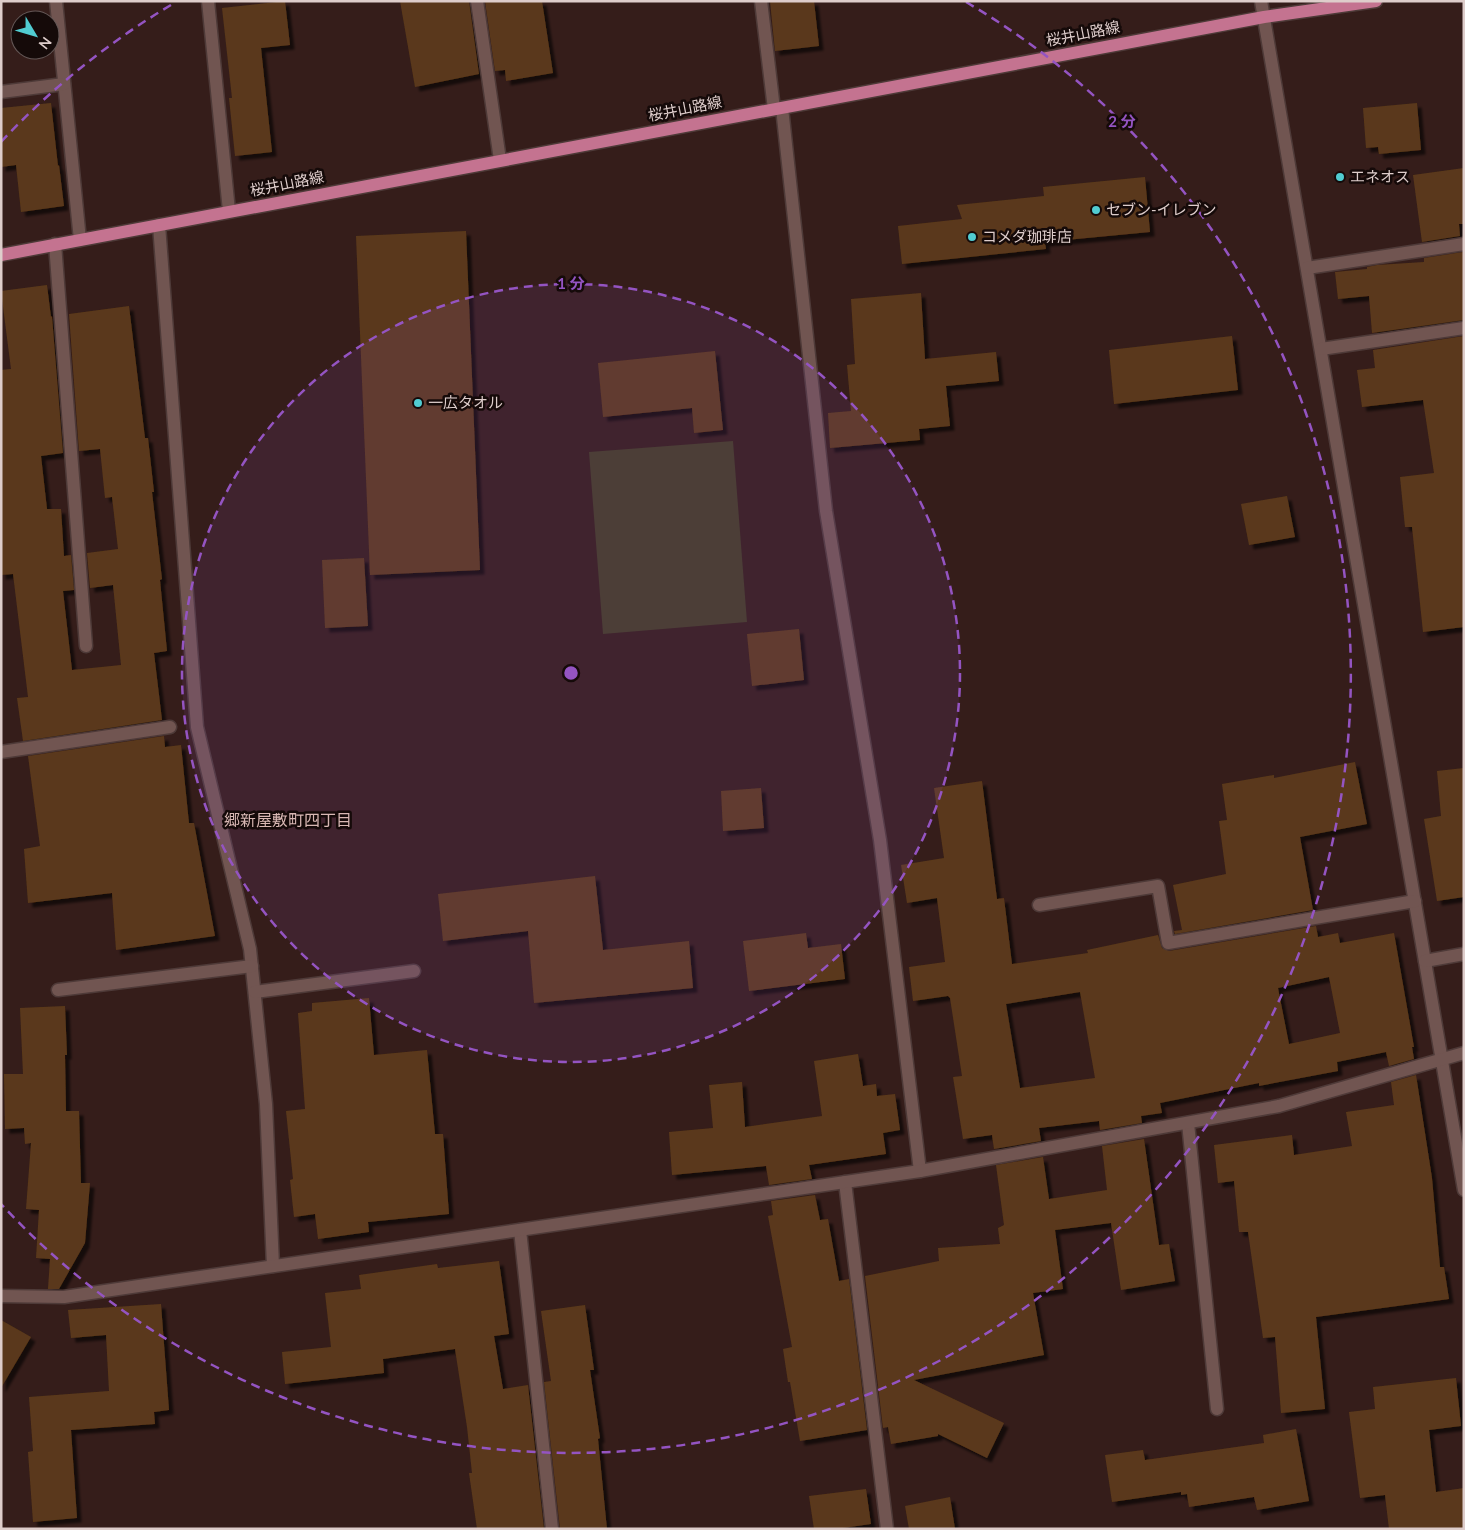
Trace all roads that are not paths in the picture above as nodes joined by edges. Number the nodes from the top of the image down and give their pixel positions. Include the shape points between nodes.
1 (56, 1) edge
2 (208, 1) edge
3 (477, 1) edge
4 (761, 1) edge
5 (1261, 1) edge
6 (1376, 1) edge
7 (1264, 17) junction
8 (64, 84) junction
9 (1, 92) edge
10 (778, 108) junction
11 (500, 160) junction
12 (229, 211) junction
13 (159, 225) junction
14 (80, 240) junction
15 (55, 244) junction
16 (1464, 244) edge
17 (1, 254) edge
18 (1307, 268) junction
19 (1464, 328) edge
20 (1321, 349) junction
21 (86, 646) dead end
22 (170, 727) dead end
23 (1, 752) edge
24 (1415, 901) junction
25 (1039, 905) dead end
26 (1464, 954) edge
27 (1425, 961) junction
28 (252, 966) junction
29 (414, 971) dead end
30 (58, 990) dead end
31 (255, 992) junction
32 (1464, 1054) edge
33 (1442, 1059) junction
34 (1188, 1123) junction
35 (920, 1171) junction
36 (845, 1182) junction
37 (1464, 1190) edge
38 (520, 1230) junction
39 (273, 1266) junction
40 (1, 1296) edge
41 (1217, 1409) dead end
42 (552, 1529) edge
43 (887, 1529) edge

1 - 8 street
2 - 12 street
3 - 11 street
4 - 10 street
5 - 7 street
6 - 7 main road, 桜井山路線
7 - 10 main road, 桜井山路線
7 - 18 street
8 - 9 street
8 - 14 street
10 - 11 main road, 桜井山路線
10 - 35 street via 826,511 880,840
11 - 12 main road, 桜井山路線
12 - 13 main road, 桜井山路線
13 - 14 main road, 桜井山路線
13 - 28 street via 197,727
14 - 15 main road, 桜井山路線
15 - 17 main road, 桜井山路線
15 - 21 street
16 - 18 street
18 - 20 street
19 - 20 street
20 - 24 street
22 - 23 street
24 - 25 street via 1168,943 1158,886
24 - 27 street
26 - 27 street
27 - 33 street
28 - 30 street
28 - 31 street
29 - 31 street
31 - 39 street via 266,1104
32 - 33 street
33 - 34 street via 1279,1106
33 - 37 street
34 - 35 street
34 - 41 street
35 - 36 street
36 - 38 street
36 - 43 street
38 - 39 street
38 - 42 street
39 - 40 street via 64,1296

